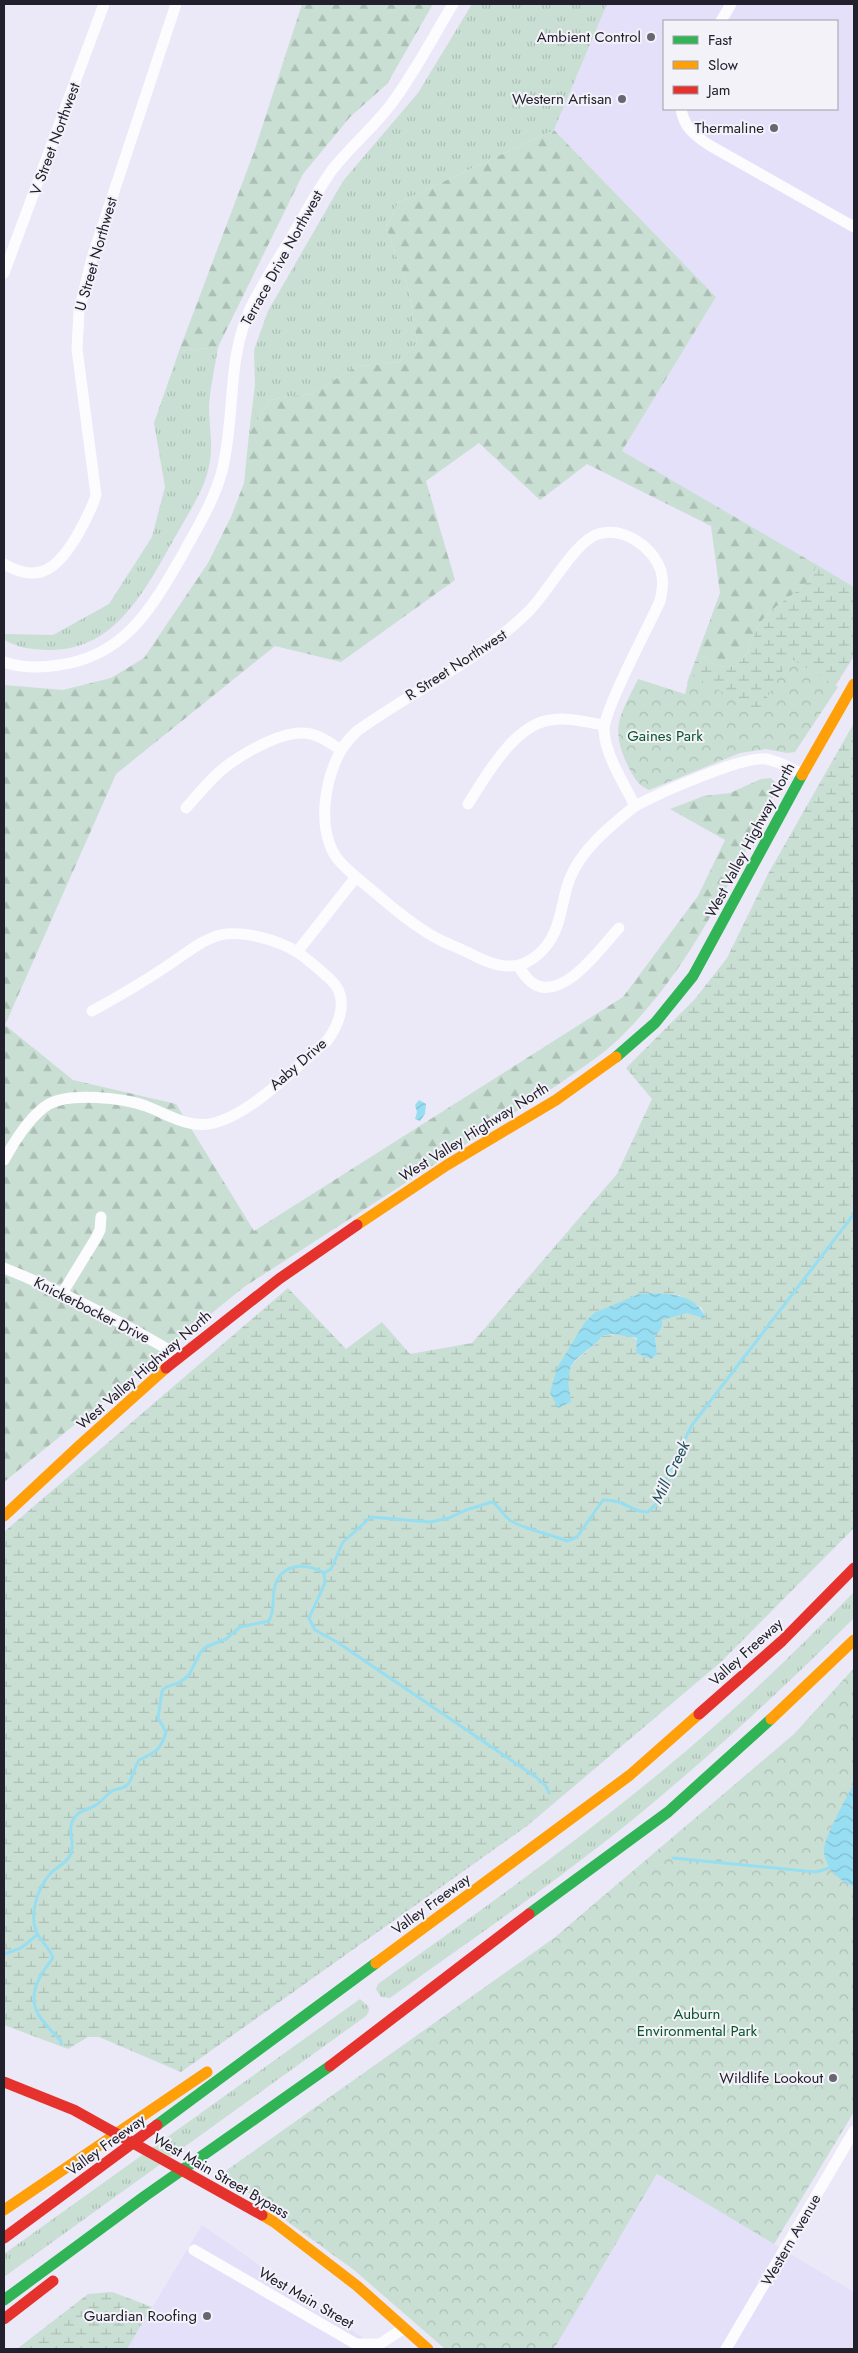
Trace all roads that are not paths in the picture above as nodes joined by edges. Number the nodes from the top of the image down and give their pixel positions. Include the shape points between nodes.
1 (104, 4) edge
2 (176, 4) edge
3 (453, 4) edge
4 (730, 4) edge
5 (721, 20) edge
6 (681, 110) edge
7 (854, 227) edge
8 (4, 273) edge
9 (4, 564) edge
10 (4, 662) edge
11 (854, 684) edge
12 (604, 725) junction
13 (341, 750) junction
14 (802, 774) junction
15 (468, 804) dead end
16 (635, 806) junction
17 (186, 808) dead end
18 (356, 878) junction
19 (619, 928) dead end
20 (297, 952) junction
21 (518, 966) junction
22 (92, 1011) dead end
23 (4, 1160) edge
24 (101, 1217) dead end
25 (4, 1268) edge
26 (63, 1292) junction
27 (179, 1356) junction
28 (4, 1516) edge
29 (854, 1568) edge
30 (854, 1640) edge
31 (358, 1978) junction
32 (4, 2082) edge
33 (308, 2082) junction
34 (854, 2131) edge
35 (182, 2186) dead end
36 (4, 2210) edge
37 (4, 2238) edge
38 (194, 2250) dead end
39 (66, 2272) dead end
40 (4, 2300) edge
41 (4, 2319) edge
42 (404, 2328) junction
43 (428, 2349) edge
44 (726, 2349) edge

1 - 8 street, V Street Northwest
2 - 9 street, U Street Northwest via 92,258 79,312 77,349 96,495 93,506 65,556 55,566 42,572 28,573
3 - 10 street, Terrace Drive Northwest via 391,105 345,155 319,190 251,308 234,361 227,442 217,489 153,603 130,632 88,658 48,667
4 - 5 street
6 - 7 street via 686,125 709,145
11 - 14 main road, West Valley Highway North
12 - 13 street, R Street Northwest via 653,618 663,585 656,560 646,547 617,534 598,534 583,544 530,610 506,633 356,731
12 - 15 street via 563,719 535,724 512,743
12 - 16 street via 610,756
13 - 17 street via 320,737 303,732 278,737 248,752 216,775
13 - 18 street, R Street Northwest via 324,805 326,829 333,852
14 - 16 street via 767,759 742,761
14 - 27 main road, West Valley Highway North via 693,976 672,1005 642,1036 567,1092 432,1175 312,1255 249,1299
16 - 21 street via 603,832 584,854 570,879 552,938 537,956
18 - 20 street
18 - 21 street, R Street Northwest via 438,939 491,963
19 - 21 street via 565,984 534,984
20 - 22 street, Aaby Drive via 253,936 221,935 207,940
20 - 23 street, Aaby Drive via 334,983 342,1014 337,1028 326,1040 251,1105 232,1118 195,1125 119,1098 62,1100 49,1104 38,1113
24 - 26 street via 96,1238
25 - 26 street, Knickerbocker Drive
26 - 27 street, Knickerbocker Drive
27 - 28 main road, West Valley Highway North
29 - 31 main road, Valley Freeway via 782,1642 630,1775
30 - 33 main road via 668,1812
31 - 36 main road via 222,2062
31 - 37 main road, Valley Freeway
32 - 42 main road, West Main Street Bypass via 74,2110 274,2222 356,2285
33 - 35 main road via 278,2111
33 - 40 main road
34 - 44 street, Western Avenue
38 - 42 street, West Main Street via 356,2344 380,2344
39 - 41 main road
42 - 43 main road

